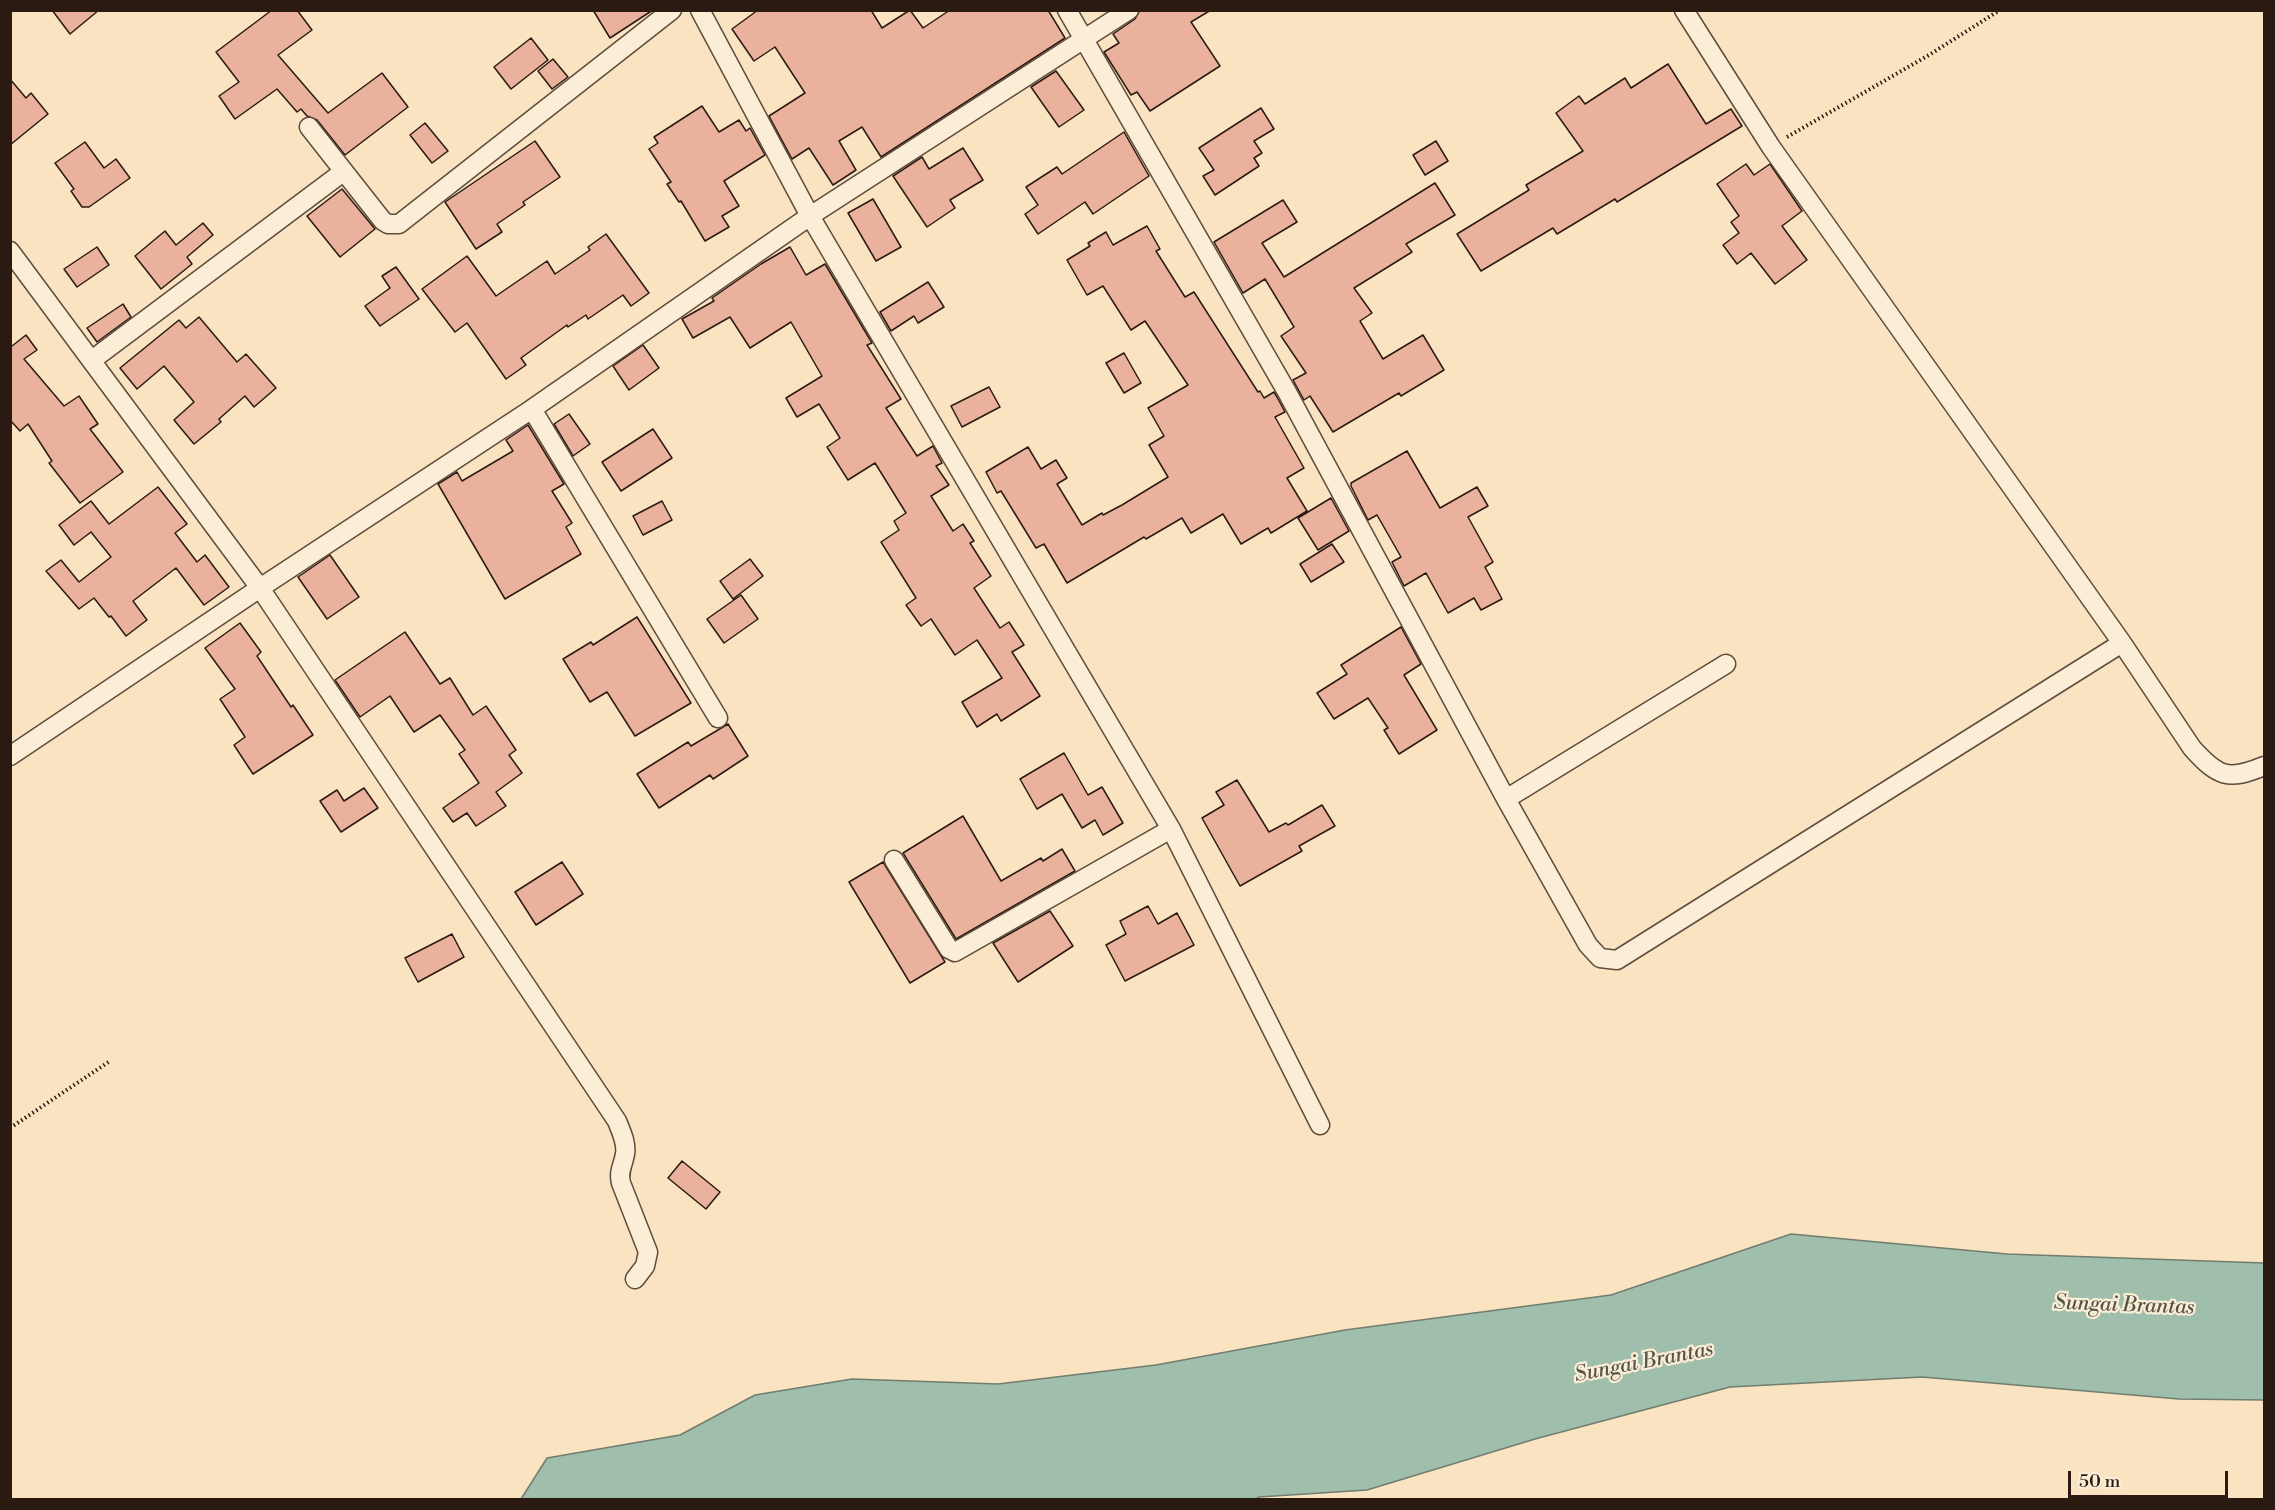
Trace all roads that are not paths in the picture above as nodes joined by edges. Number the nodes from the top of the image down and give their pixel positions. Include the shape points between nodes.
1 (672, 10) edge
2 (699, 10) edge
3 (1067, 10) edge
4 (1129, 10) edge
5 (1684, 10) edge
6 (1084, 39) junction
7 (309, 127) dead end
8 (343, 172) junction
9 (810, 216) junction
10 (10, 251) edge
11 (92, 360) junction
12 (532, 409) junction
13 (260, 588) junction
14 (2122, 643) junction
15 (1726, 664) dead end
16 (718, 718) dead end
17 (10, 756) edge
18 (2265, 766) edge
19 (1506, 799) junction
20 (1171, 829) junction
21 (894, 860) dead end
22 (1320, 1125) dead end
23 (634, 1279) dead end

1 - 8 street via 399,224 383,221
2 - 9 street
3 - 6 street
4 - 6 street
5 - 14 street via 1771,147
6 - 9 street
6 - 19 street via 1287,392
7 - 8 street
8 - 11 street
9 - 12 street
9 - 20 street
10 - 11 street
11 - 13 street
12 - 13 street
12 - 16 street
13 - 17 street
13 - 23 street via 617,1121 625,1154 618,1172 648,1252 645,1266
14 - 18 street via 2206,764 2231,776
14 - 19 street via 1617,960 1594,954
15 - 19 street
20 - 21 street via 955,952 946,945
20 - 22 street

